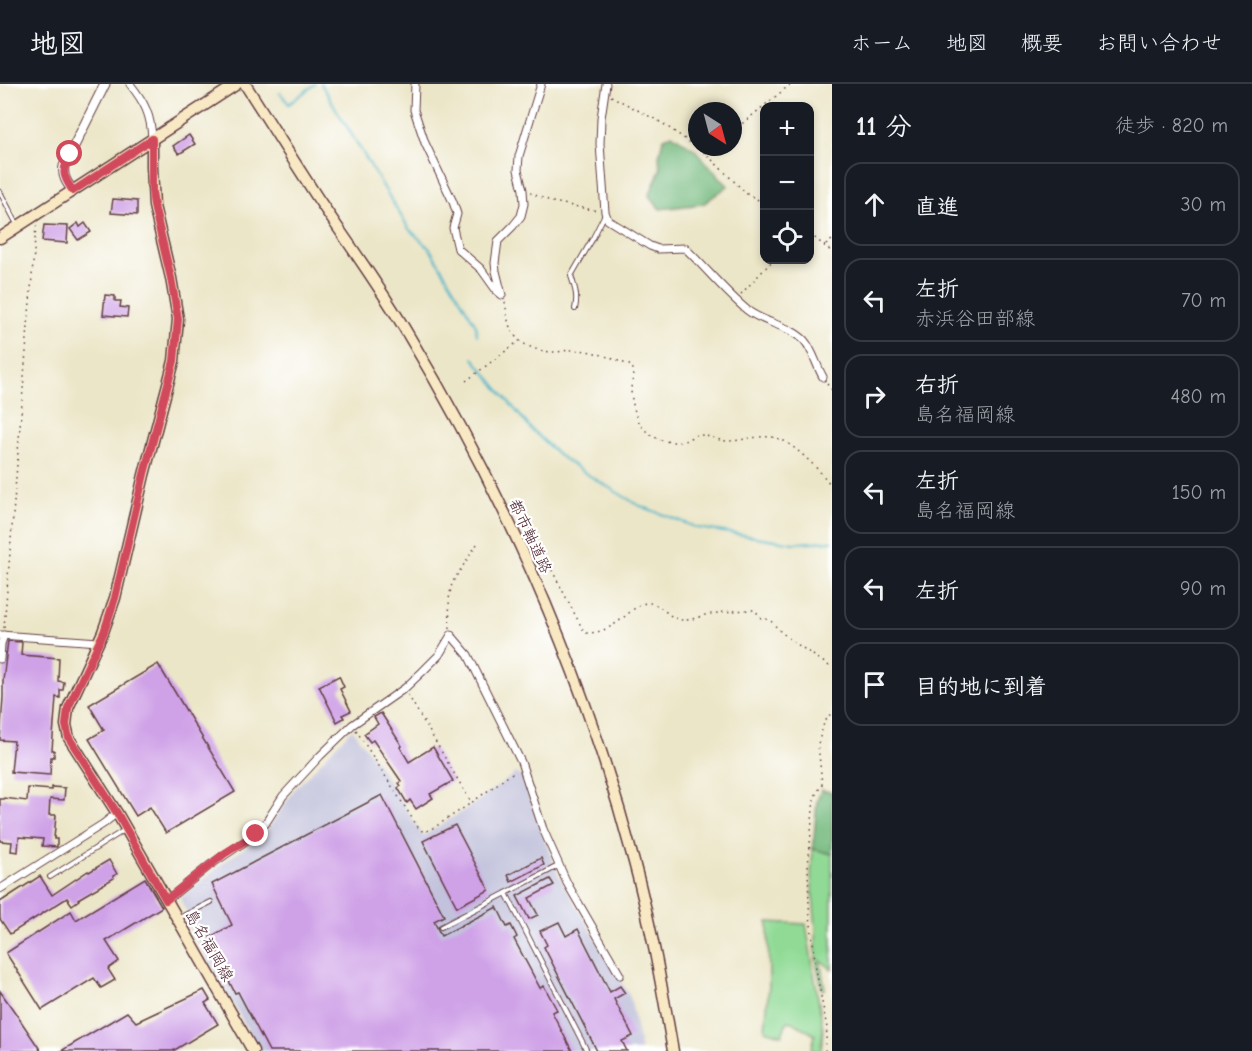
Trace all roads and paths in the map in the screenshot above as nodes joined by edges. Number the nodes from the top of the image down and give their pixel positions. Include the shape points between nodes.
1 (105, 84) edge
2 (130, 84) edge
3 (237, 84) edge
4 (245, 84) edge
5 (415, 84) edge
6 (542, 84) edge
7 (606, 84) edge
8 (791, 84) edge
9 (605, 93) junction
10 (742, 124) edge
11 (152, 139) junction
12 (688, 141) edge
13 (708, 156) edge
14 (523, 190) junction
15 (73, 191) junction
16 (0, 192) edge
17 (760, 200) edge
18 (605, 213) junction
19 (36, 214) junction
20 (18, 226) junction
21 (814, 237) edge
22 (0, 238) edge
23 (832, 240) edge
24 (825, 246) junction
25 (832, 252) edge
26 (769, 264) edge
27 (502, 295) junction
28 (735, 300) junction
29 (575, 309) dead end
30 (520, 340) junction
31 (823, 377) dead end
32 (466, 381) dead end
33 (832, 487) edge
34 (519, 525) dead end
35 (479, 541) dead end
36 (2, 635) edge
37 (451, 635) junction
38 (99, 642) junction
39 (0, 659) edge
40 (832, 668) edge
41 (405, 688) junction
42 (832, 712) edge
43 (352, 724) junction
44 (522, 765) junction
45 (471, 803) junction
46 (117, 813) junction
47 (126, 830) junction
48 (558, 866) junction
49 (50, 877) dead end
50 (1, 887) edge
51 (506, 893) junction
52 (166, 900) junction
53 (211, 902) dead end
54 (177, 919) junction
55 (441, 927) dead end
56 (620, 975) dead end
57 (253, 1051) edge
58 (587, 1051) edge
59 (673, 1051) edge
60 (825, 1051) edge

1 - 15 street via 64,166 63,174
2 - 11 street via 147,110
3 - 11 main road
4 - 59 main road, 都市軸道路 via 409,335 511,524 550,614 611,780 660,974
5 - 27 street via 414,110 457,214 453,228 458,249
6 - 14 street via 519,156
7 - 9 street
8 - 10 path
9 - 12 path
9 - 18 street via 600,144
11 - 15 main road
11 - 38 main road, 島名福岡線 via 154,206 178,319 174,361 115,598
13 - 17 path via 747,194
14 - 18 path via 553,202
14 - 27 street via 521,216 498,241 495,263
15 - 19 main road
16 - 20 lane
18 - 28 street via 608,220 650,246 685,248
18 - 29 lane via 571,276 576,291
19 - 20 main road
19 - 36 path
20 - 22 main road
21 - 24 path
23 - 24 path
24 - 25 path
26 - 28 path
27 - 30 path via 508,322
28 - 31 street via 803,340
30 - 32 path
30 - 33 path via 536,350 578,350 632,366 631,390 638,420 657,439 673,443 696,435 727,441 781,439 816,467
34 - 40 path via 526,523 530,528 586,633 607,630 638,605 647,603 683,620 755,610
35 - 37 path via 452,583
36 - 38 street
36 - 39 street
37 - 41 street via 439,655
37 - 44 street via 468,655
38 - 46 main road, 島名福岡線 via 68,708 66,725 69,738
41 - 43 street
41 - 45 path
42 - 60 path via 818,744 822,784 814,798 808,867 808,906 827,1028
43 - 45 path via 424,832
43 - 52 street via 283,796 256,834
44 - 45 path
44 - 48 street
46 - 47 main road, 島名福岡線
46 - 50 street
47 - 49 lane
47 - 52 main road, 島名福岡線
48 - 51 lane
48 - 56 street
51 - 55 lane
51 - 58 lane
52 - 54 main road, 島名福岡線
53 - 54 lane
54 - 57 main road, 島名福岡線

